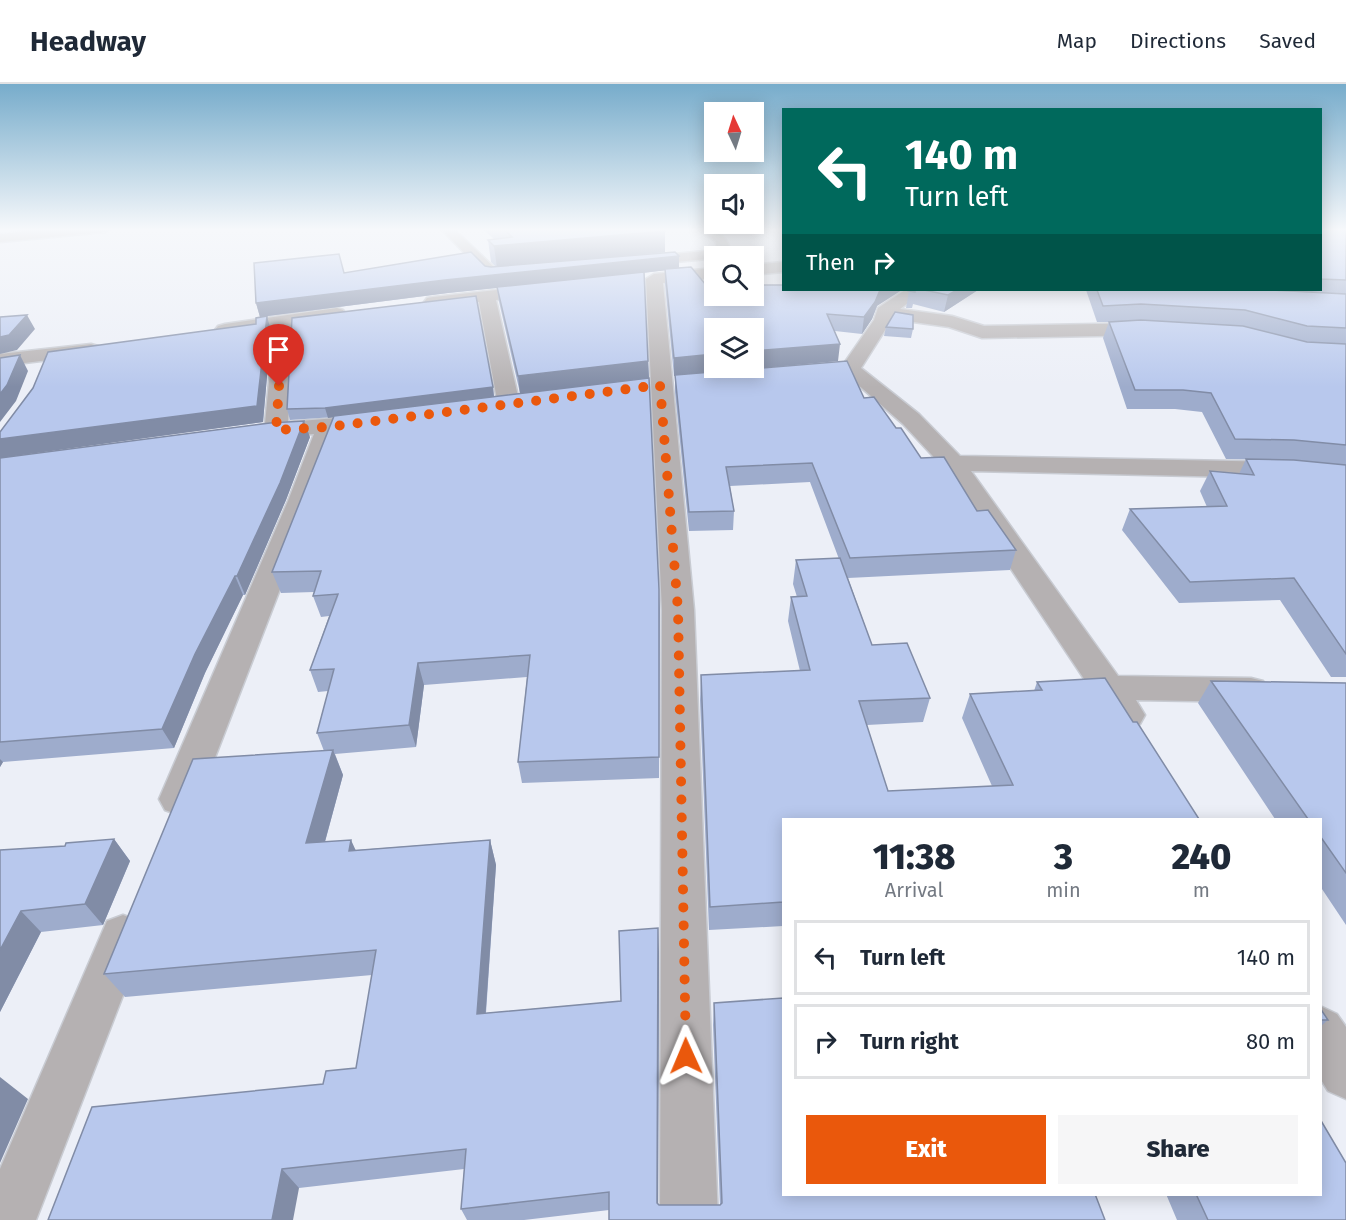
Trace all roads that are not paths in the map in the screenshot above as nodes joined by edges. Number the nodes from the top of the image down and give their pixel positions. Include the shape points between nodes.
1 (641, 281) edge
2 (564, 288) edge
3 (915, 291) edge
4 (486, 295) junction
5 (415, 304) edge
6 (355, 312) edge
7 (884, 312) junction
8 (284, 321) junction
9 (1169, 331) edge
10 (213, 332) edge
11 (106, 348) edge
12 (0, 360) edge
13 (532, 402) edge
14 (509, 405) junction
15 (486, 408) edge
16 (396, 419) edge
17 (328, 427) junction
18 (276, 430) junction
19 (241, 434) edge
20 (953, 463) junction
21 (1346, 476) edge
22 (1110, 688) junction
23 (1287, 690) edge
24 (1141, 738) edge
25 (165, 833) edge
26 (138, 899) edge
27 (7, 1220) edge
28 (689, 1220) edge

1 - 28 street via 660,386 678,610
2 - 4 street
3 - 7 street
4 - 5 street
4 - 14 street
6 - 8 street
7 - 9 street via 952,322 982,332 1135,328
7 - 20 street via 883,320 838,370 911,419
8 - 10 street
8 - 18 street
11 - 12 street via 44,366
13 - 14 street
14 - 15 street
16 - 17 street
17 - 18 street
17 - 25 street
18 - 19 street
20 - 21 street via 1283,470
20 - 22 street
22 - 23 street
22 - 24 street
26 - 27 street

